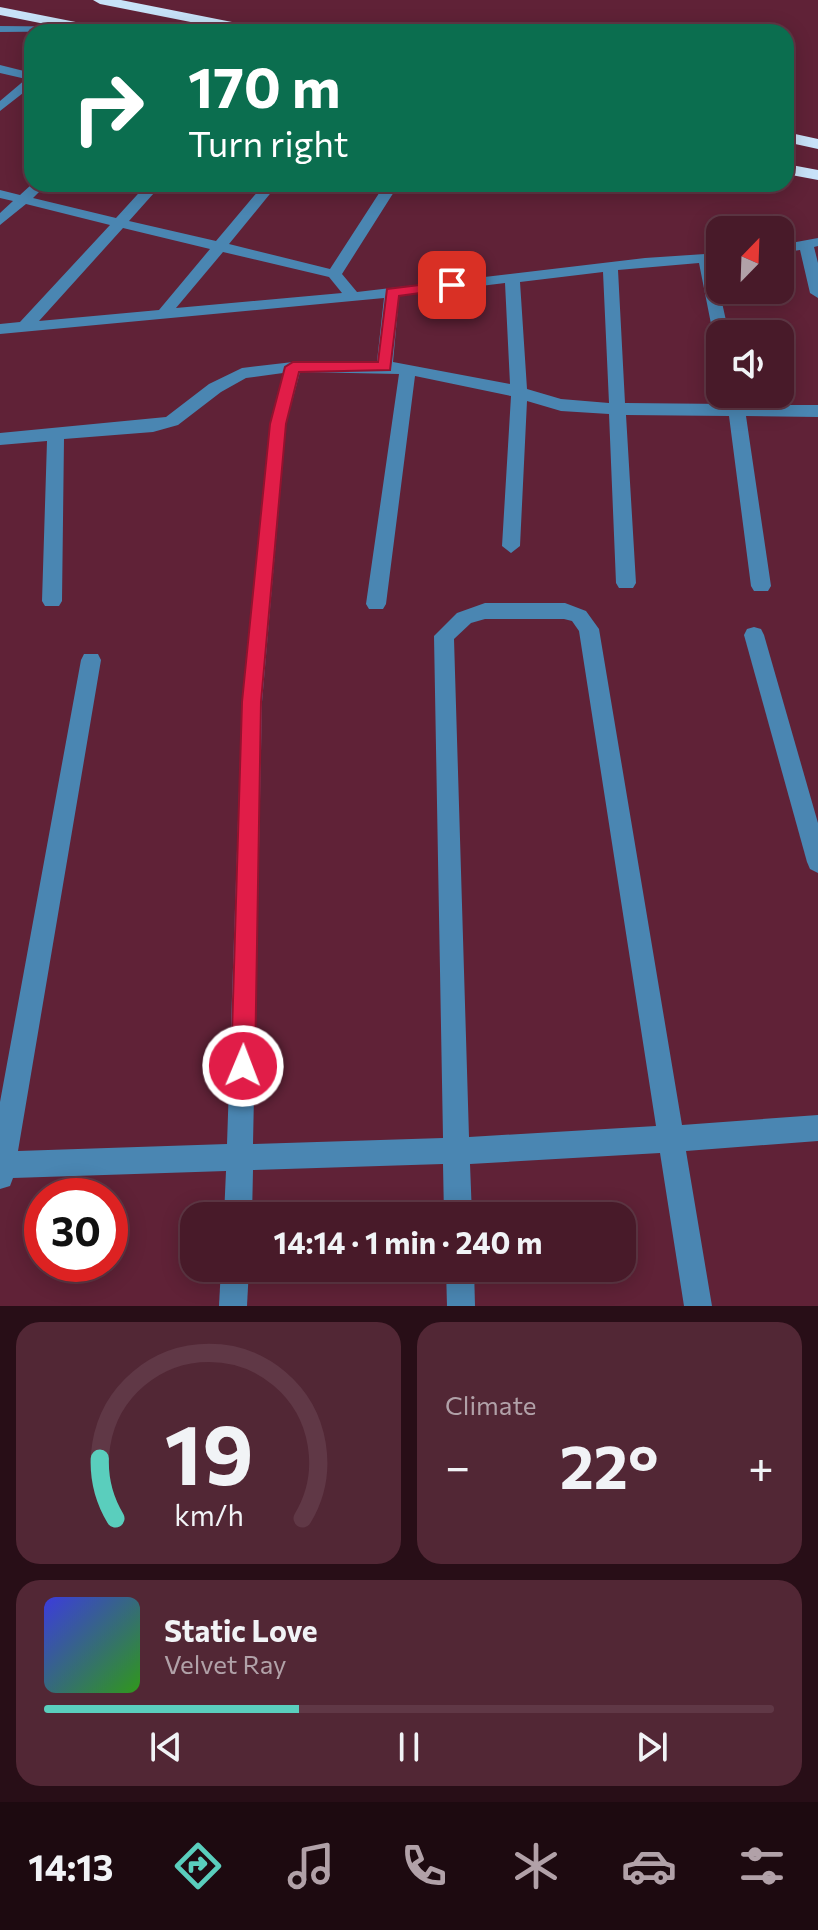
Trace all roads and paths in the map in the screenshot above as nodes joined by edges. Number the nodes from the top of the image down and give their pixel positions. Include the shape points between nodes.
1 (100, 0) edge
2 (0, 11) edge
3 (67, 24) edge
4 (222, 24) edge
5 (0, 29) edge
6 (24, 29) edge
7 (0, 69) edge
8 (24, 76) edge
9 (24, 86) edge
10 (0, 107) edge
11 (794, 139) edge
12 (818, 144) edge
13 (794, 170) edge
14 (818, 175) edge
15 (32, 192) edge
16 (147, 192) edge
17 (264, 192) edge
18 (387, 192) edge
19 (0, 194) edge
20 (25, 199) junction
21 (0, 221) edge
22 (117, 222) junction
23 (812, 243) edge
24 (218, 245) junction
25 (706, 258) edge
26 (610, 266) junction
27 (334, 274) junction
28 (512, 278) junction
29 (392, 292) junction
30 (818, 293) edge
31 (353, 297) junction
32 (165, 312) junction
33 (24, 327) junction
34 (0, 329) edge
35 (385, 366) junction
36 (293, 367) junction
37 (407, 372) junction
38 (519, 393) junction
39 (706, 404) edge
40 (737, 408) edge
41 (791, 408) edge
42 (617, 409) junction
43 (818, 411) edge
44 (56, 434) junction
45 (0, 439) edge
46 (511, 546) dead end
47 (626, 583) dead end
48 (761, 586) dead end
49 (52, 601) dead end
50 (376, 604) dead end
51 (754, 635) dead end
52 (91, 660) dead end
53 (818, 862) edge
54 (818, 1128) edge
55 (670, 1139) junction
56 (456, 1151) junction
57 (241, 1157) junction
58 (1, 1169) edge
59 (239, 1202) edge
60 (458, 1202) edge
61 (234, 1282) edge
62 (460, 1282) edge
63 (233, 1306) edge
64 (461, 1306) edge
65 (698, 1306) edge

1 - 4 highway
2 - 3 highway
5 - 6 street
7 - 8 street
9 - 10 street
11 - 12 highway
13 - 14 highway
15 - 20 street
16 - 22 street
17 - 24 street
18 - 27 street
19 - 20 street
20 - 21 street
20 - 22 street
22 - 24 street
22 - 33 street
23 - 30 street
24 - 27 street
24 - 32 street
25 - 26 street
26 - 28 street
26 - 42 street
27 - 31 street
28 - 29 street
28 - 38 street
29 - 31 street
29 - 35 street
31 - 32 street
32 - 33 street
33 - 34 street
35 - 36 street
35 - 37 street
36 - 44 street via 242,373 172,421
36 - 57 street via 278,424 252,702
37 - 38 street
37 - 50 street
38 - 42 street via 561,405
38 - 46 street
39 - 42 street
40 - 48 street
41 - 43 street
42 - 47 street
44 - 45 street
44 - 49 street
51 - 53 street
52 - 58 street
54 - 55 street
55 - 56 street
55 - 56 street via 589,629 579,616 565,611 485,611 464,618 444,636
55 - 65 street
56 - 57 street
56 - 60 street
57 - 58 street
57 - 59 street
61 - 63 street
62 - 64 street

